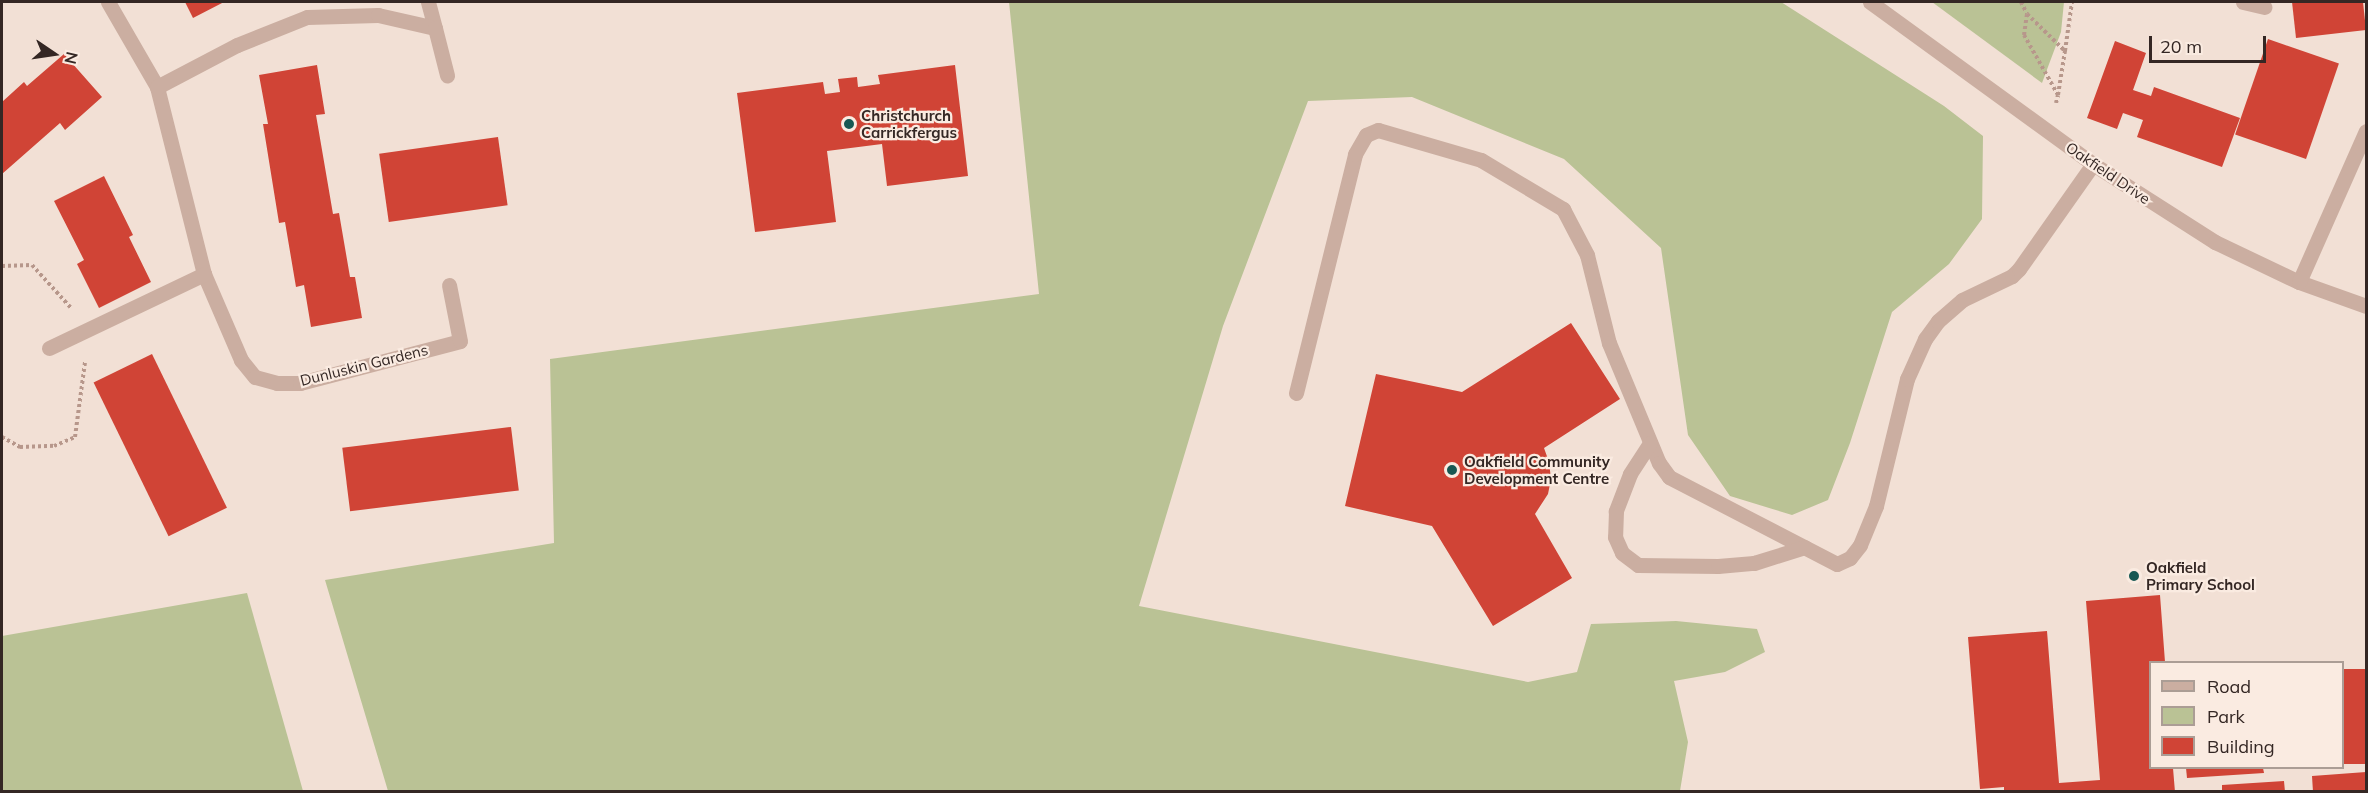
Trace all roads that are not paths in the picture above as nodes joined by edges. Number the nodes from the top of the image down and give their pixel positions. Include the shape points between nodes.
1 (108, 2) edge
2 (428, 2) edge
3 (1870, 2) edge
4 (2242, 2) edge
5 (2264, 7) dead end
6 (435, 28) junction
7 (447, 75) dead end
8 (158, 87) junction
9 (2367, 130) edge
10 (2093, 164) junction
11 (204, 274) junction
12 (2299, 282) junction
13 (449, 285) dead end
14 (2367, 306) edge
15 (49, 348) dead end
16 (1296, 393) dead end
17 (1650, 443) junction
18 (1805, 547) junction

1 - 8 street, Dunluskin Gardens
2 - 6 street
3 - 10 street, Oakfield Drive
4 - 5 street
6 - 7 street
6 - 8 street via 378,15 307,17 253,37
8 - 11 street, Dunluskin Gardens
9 - 12 street
10 - 12 street, Oakfield Drive via 2215,243
10 - 18 street via 2019,269 1962,300 1925,339 1907,379 1876,506 1850,558 1837,564
11 - 13 street, Dunluskin Gardens via 241,360 255,376 277,383 300,383 460,341
11 - 15 street
12 - 14 street, Oakfield Drive
16 - 17 street via 1355,154 1366,135 1378,130 1481,160 1563,209 1587,255 1609,343
17 - 18 street via 1669,477
17 - 18 street via 1630,474 1616,511 1615,537 1622,553 1638,565 1754,563

